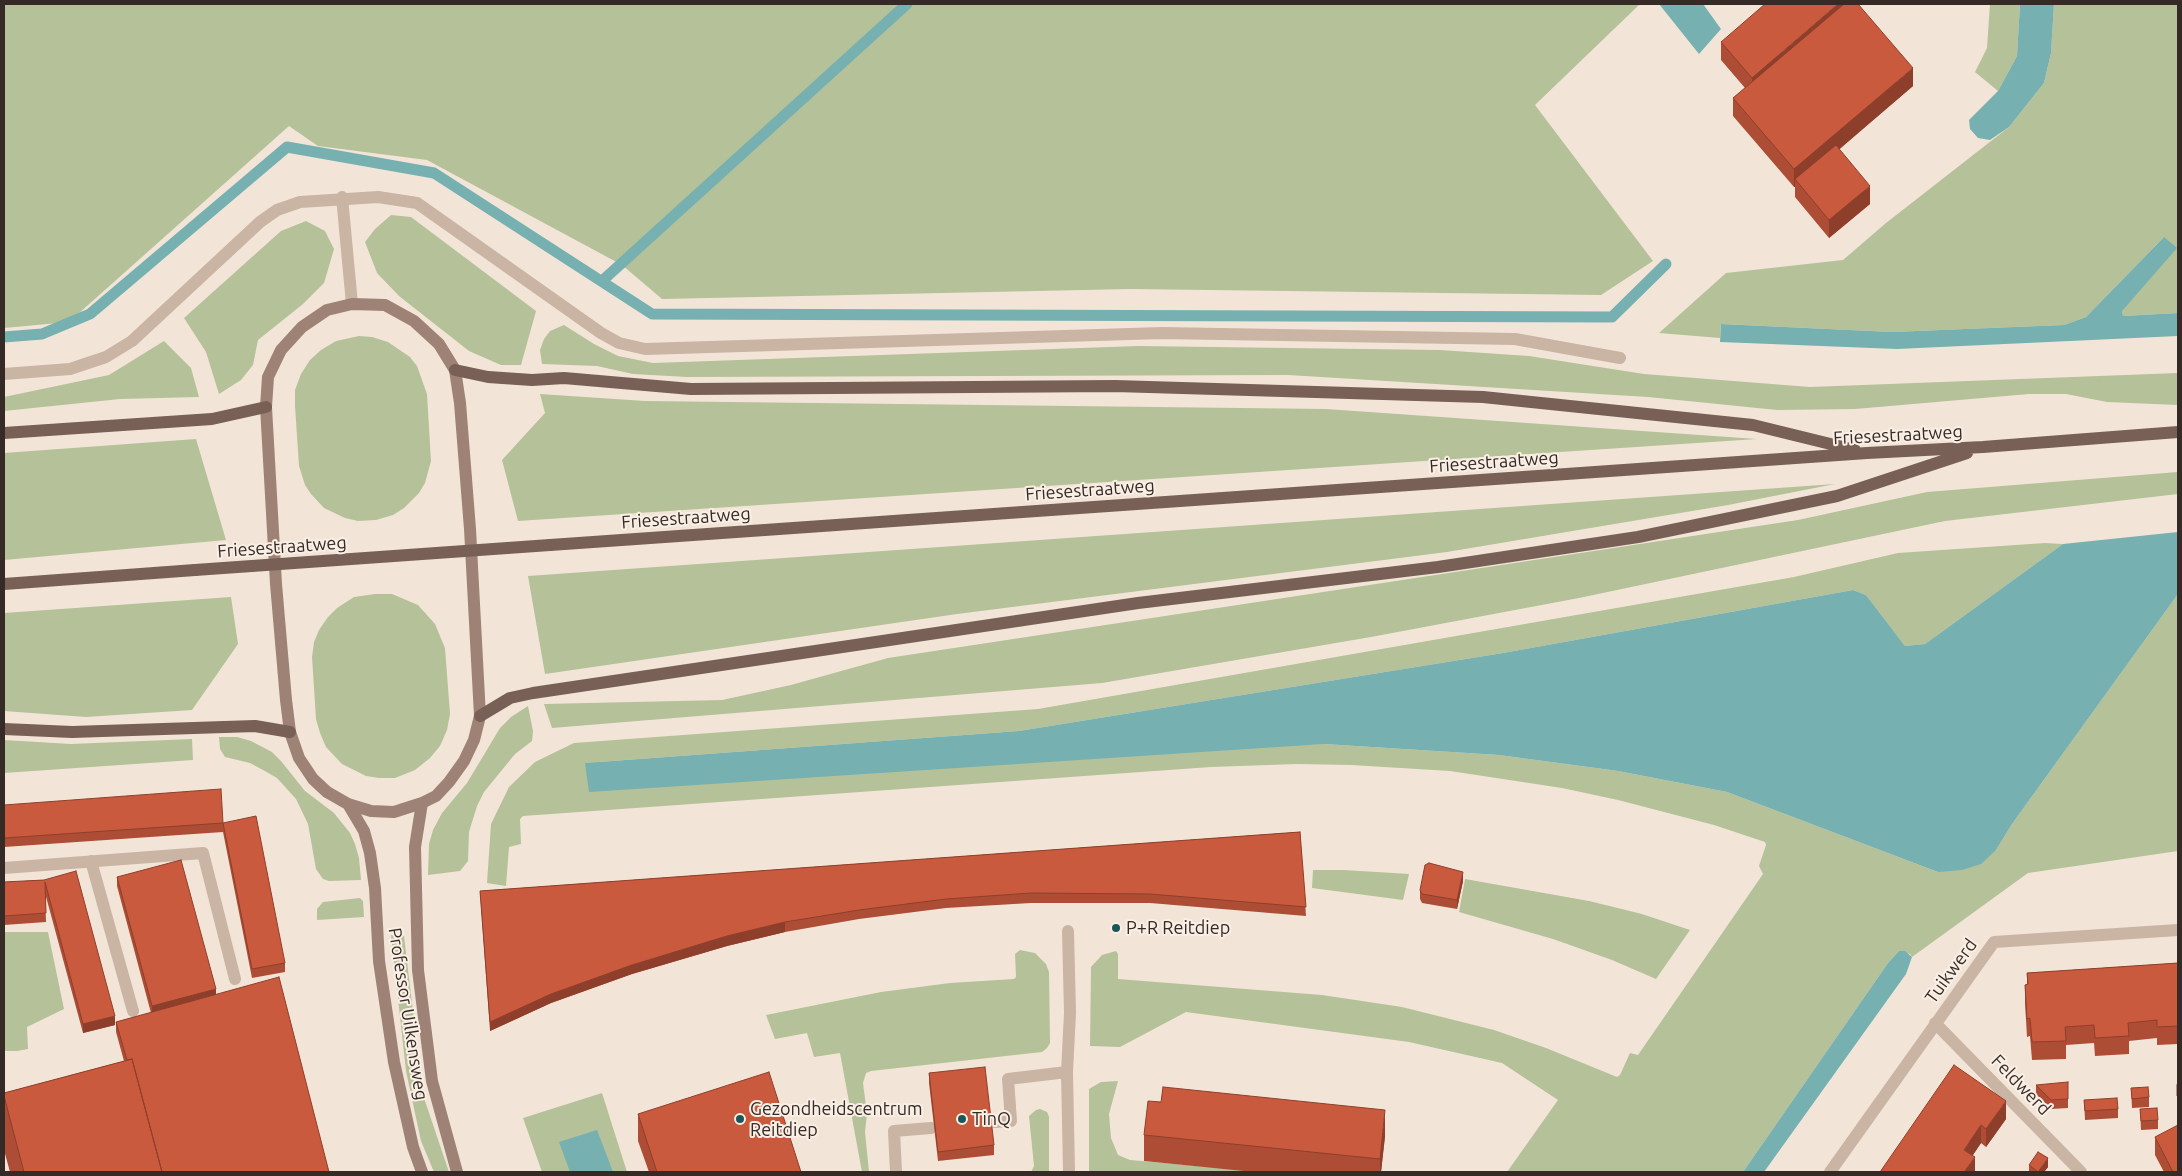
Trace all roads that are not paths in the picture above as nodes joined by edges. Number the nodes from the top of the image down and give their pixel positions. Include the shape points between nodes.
1 (342, 197) junction
2 (352, 304) junction
3 (1620, 358) dead end
4 (455, 370) junction
5 (4, 374) edge
6 (266, 407) junction
7 (2178, 432) edge
8 (4, 433) edge
9 (1983, 447) junction
10 (1867, 453) junction
11 (4, 584) edge
12 (480, 716) junction
13 (4, 729) edge
14 (290, 732) junction
15 (422, 803) junction
16 (348, 804) junction
17 (92, 862) junction
18 (4, 868) edge
19 (2178, 930) edge
20 (1068, 931) dead end
21 (235, 979) dead end
22 (133, 1011) dead end
23 (1935, 1023) junction
24 (1067, 1072) junction
25 (994, 1122) dead end
26 (931, 1128) dead end
27 (422, 1172) edge
28 (457, 1172) edge
29 (896, 1172) edge
30 (1069, 1172) edge
31 (1830, 1172) edge
32 (2081, 1172) edge

1 - 2 street
1 - 3 street via 417,202 601,333 619,343 645,349 1192,333 1515,338
1 - 5 street via 300,202 277,210 260,222 159,318 132,341 106,357 70,369
2 - 4 street via 385,305 414,321 439,344
2 - 6 street via 328,310 302,327 281,350 268,377
4 - 10 main road via 488,378 564,378 691,389 1115,386 1484,397 1753,425
4 - 12 street via 470,529
6 - 8 main road via 212,420
6 - 14 street via 276,584
7 - 9 main road, Friesestraatweg
9 - 10 main road, Friesestraatweg
9 - 12 main road via 1837,496 1638,537 1438,567 1128,604 533,693 510,698
10 - 11 main road, Friesestraatweg, bridge
12 - 15 street via 474,740 450,782 436,796
13 - 14 main road via 72,732 255,726
14 - 16 street via 299,758 313,779
15 - 16 street via 394,812 371,812
15 - 28 street, Professor Uilkensweg via 415,848 418,970 432,1080
16 - 27 street, Professor Uilkensweg via 364,830 370,853 379,961 394,1062 413,1147
17 - 18 street
17 - 21 street via 203,853
17 - 22 street
19 - 23 street, Tuikwerd via 1994,942
20 - 24 street via 1070,1013
23 - 31 street, Tuikwerd
23 - 32 street, Feldwerd
24 - 25 street via 1008,1079 1011,1121
24 - 30 street
26 - 29 street via 894,1131

